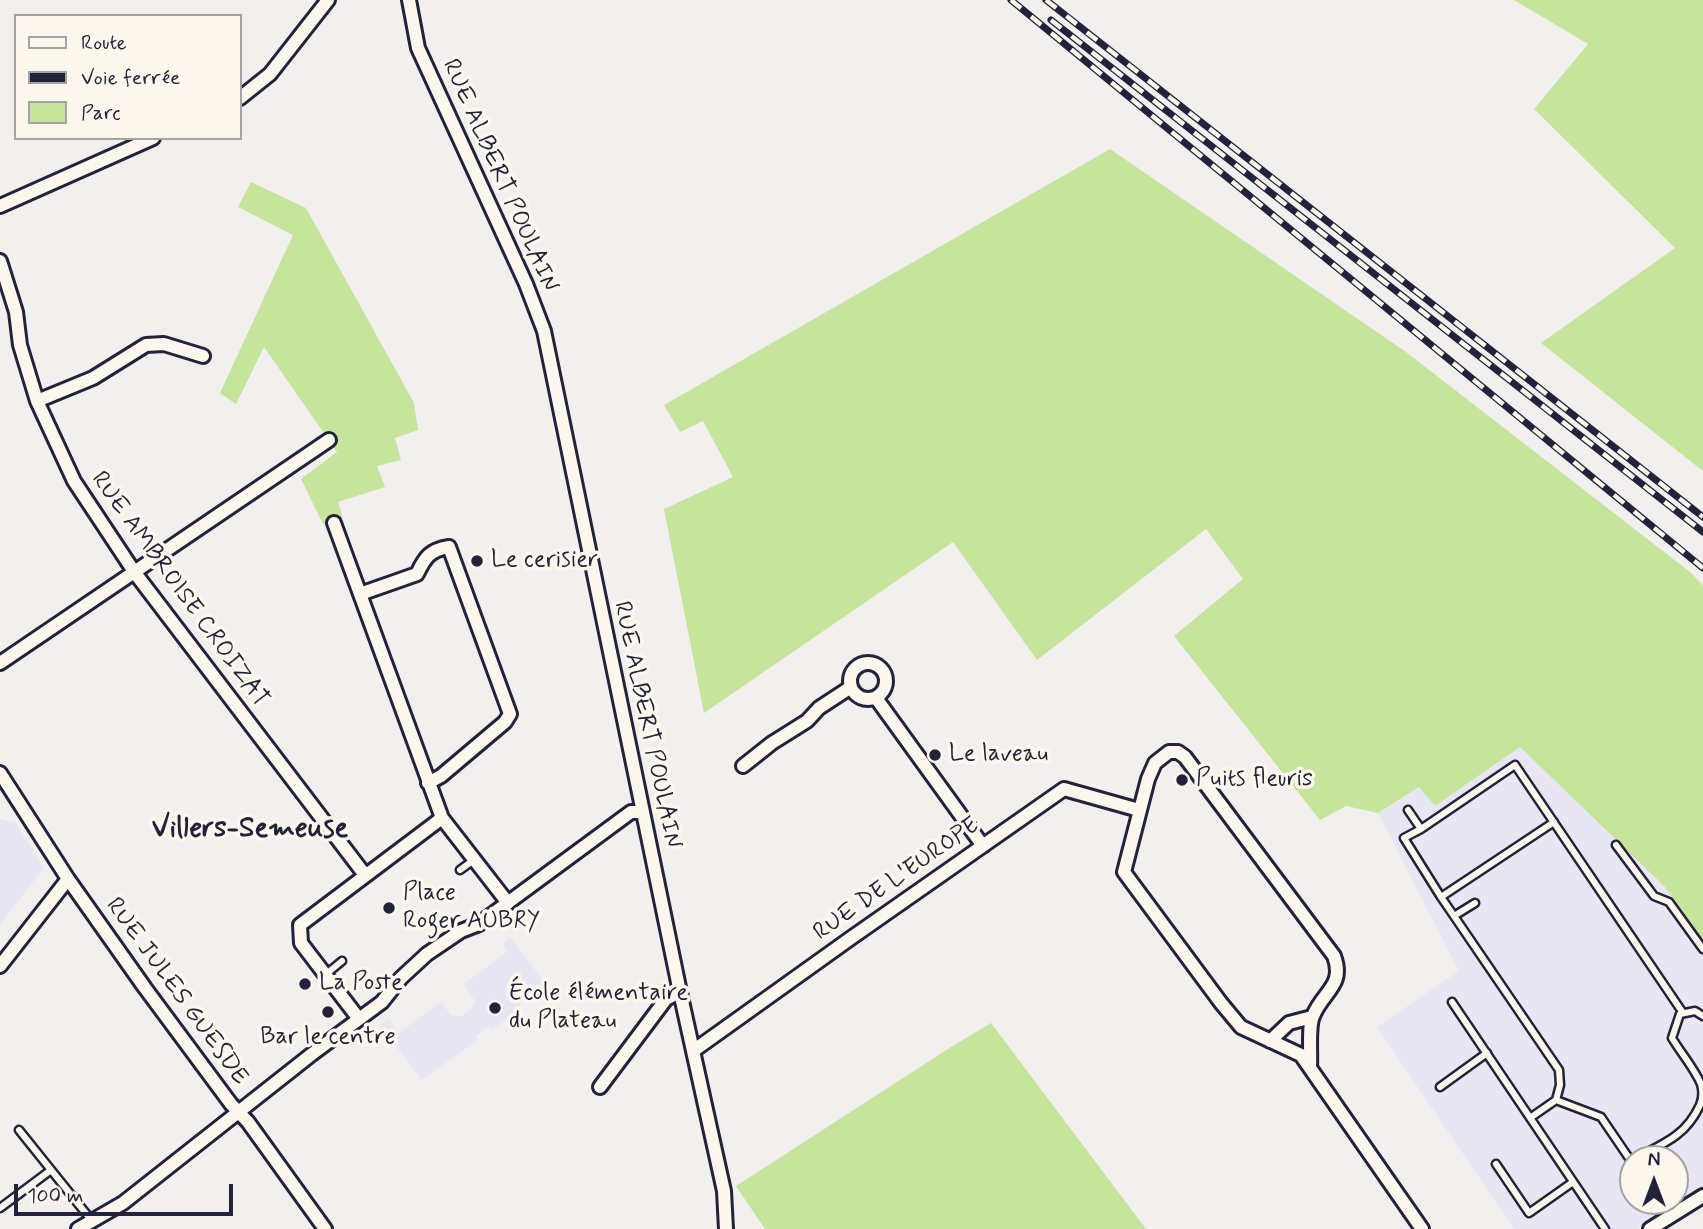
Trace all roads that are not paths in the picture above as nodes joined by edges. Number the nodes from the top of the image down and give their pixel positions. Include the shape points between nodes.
1 (328, 0) edge
2 (409, 0) edge
3 (242, 96) edge
4 (148, 140) edge
5 (0, 206) edge
6 (0, 261) edge
7 (203, 356) dead end
8 (37, 401) junction
9 (329, 440) dead end
10 (334, 523) dead end
11 (135, 573) junction
12 (360, 594) junction
13 (0, 663) edge
14 (851, 687) junction
15 (876, 698) junction
16 (743, 766) dead end
17 (0, 773) edge
18 (428, 783) junction
19 (14, 794) junction
20 (0, 797) edge
21 (1139, 810) junction
22 (1408, 810) dead end
23 (643, 812) junction
24 (442, 818) junction
25 (1554, 822) junction
26 (1421, 829) junction
27 (1616, 845) dead end
28 (983, 846) junction
29 (475, 859) junction
30 (460, 870) dead end
31 (365, 875) junction
32 (68, 878) junction
33 (1441, 897) junction
34 (508, 903) junction
35 (1475, 903) dead end
36 (1454, 916) junction
37 (1703, 949) edge
38 (342, 961) dead end
39 (0, 966) edge
40 (325, 975) junction
41 (680, 992) junction
42 (1452, 1002) dead end
43 (1683, 1013) junction
44 (1703, 1016) edge
45 (1312, 1017) junction
46 (359, 1019) junction
47 (1270, 1041) junction
48 (693, 1051) junction
49 (1487, 1054) junction
50 (1310, 1067) junction
51 (600, 1087) dead end
52 (1440, 1087) dead end
53 (1556, 1100) junction
54 (238, 1112) junction
55 (1530, 1118) junction
56 (19, 1130) dead end
57 (1621, 1145) edge
58 (1662, 1145) edge
59 (1496, 1164) dead end
60 (51, 1170) junction
61 (1573, 1182) junction
62 (1703, 1196) edge
63 (0, 1208) edge
64 (92, 1222) junction
65 (730, 1228) edge
66 (78, 1229) edge
67 (325, 1229) edge
68 (1422, 1229) edge
69 (1605, 1229) edge
70 (1650, 1229) edge

1 - 3 street via 270,74
2 - 23 street, RUE ALBERT POULAIN via 418,48 544,331
4 - 5 street
6 - 8 street, RUE AMBROISE CROIZAT
7 - 8 street via 164,344 146,345 93,378
8 - 11 street, RUE AMBROISE CROIZAT via 74,481
9 - 11 street
10 - 12 street
11 - 13 street
11 - 31 street, RUE AMBROISE CROIZAT
12 - 18 street
12 - 18 street via 417,574 425,557 435,549 449,547 464,585 510,714
14 - 15 street via 858,697
14 - 15 street via 853,670 864,663 876,664 887,678 885,690
14 - 16 street
15 - 28 street
17 - 19 street, RUE JULES GUESDE
18 - 24 street
19 - 20 street
19 - 32 street, RUE JULES GUESDE
21 - 28 street, RUE DE L'EUROPE via 1064,789
21 - 45 street via 1155,763 1169,752 1185,757 1334,956 1338,977
21 - 47 street via 1124,872 1241,1027
22 - 26 lane
23 - 34 street via 631,812
23 - 41 street, RUE ALBERT POULAIN
24 - 29 street
24 - 31 street
25 - 26 lane via 1515,765
25 - 33 lane
25 - 43 lane
26 - 33 lane via 1404,838
27 - 37 lane via 1654,896 1669,902
28 - 48 street, RUE DE L'EUROPE
29 - 30 lane
29 - 34 street
31 - 40 street via 300,925 301,943
32 - 39 street
32 - 54 street, RUE JULES GUESDE
33 - 36 lane
34 - 46 street via 427,954 382,1002
35 - 36 lane
36 - 53 lane via 1559,1070
38 - 40 lane
40 - 46 street
41 - 48 street, RUE ALBERT POULAIN
41 - 51 street via 666,999
42 - 49 lane
43 - 44 lane via 1695,1011
43 - 58 lane via 1672,1038 1702,1086 1703,1098 1689,1127
45 - 47 street via 1289,1023
45 - 50 street
46 - 54 street
47 - 50 street via 1301,1055
48 - 65 street, RUE ALBERT POULAIN
49 - 52 lane
49 - 55 lane
50 - 68 street
53 - 55 lane
53 - 57 lane via 1601,1117
54 - 64 street
54 - 67 street, RUE JULES GUESDE
55 - 61 lane
56 - 60 lane
59 - 61 lane via 1529,1213
60 - 63 lane
60 - 64 lane
61 - 69 lane
62 - 70 street
64 - 66 street

